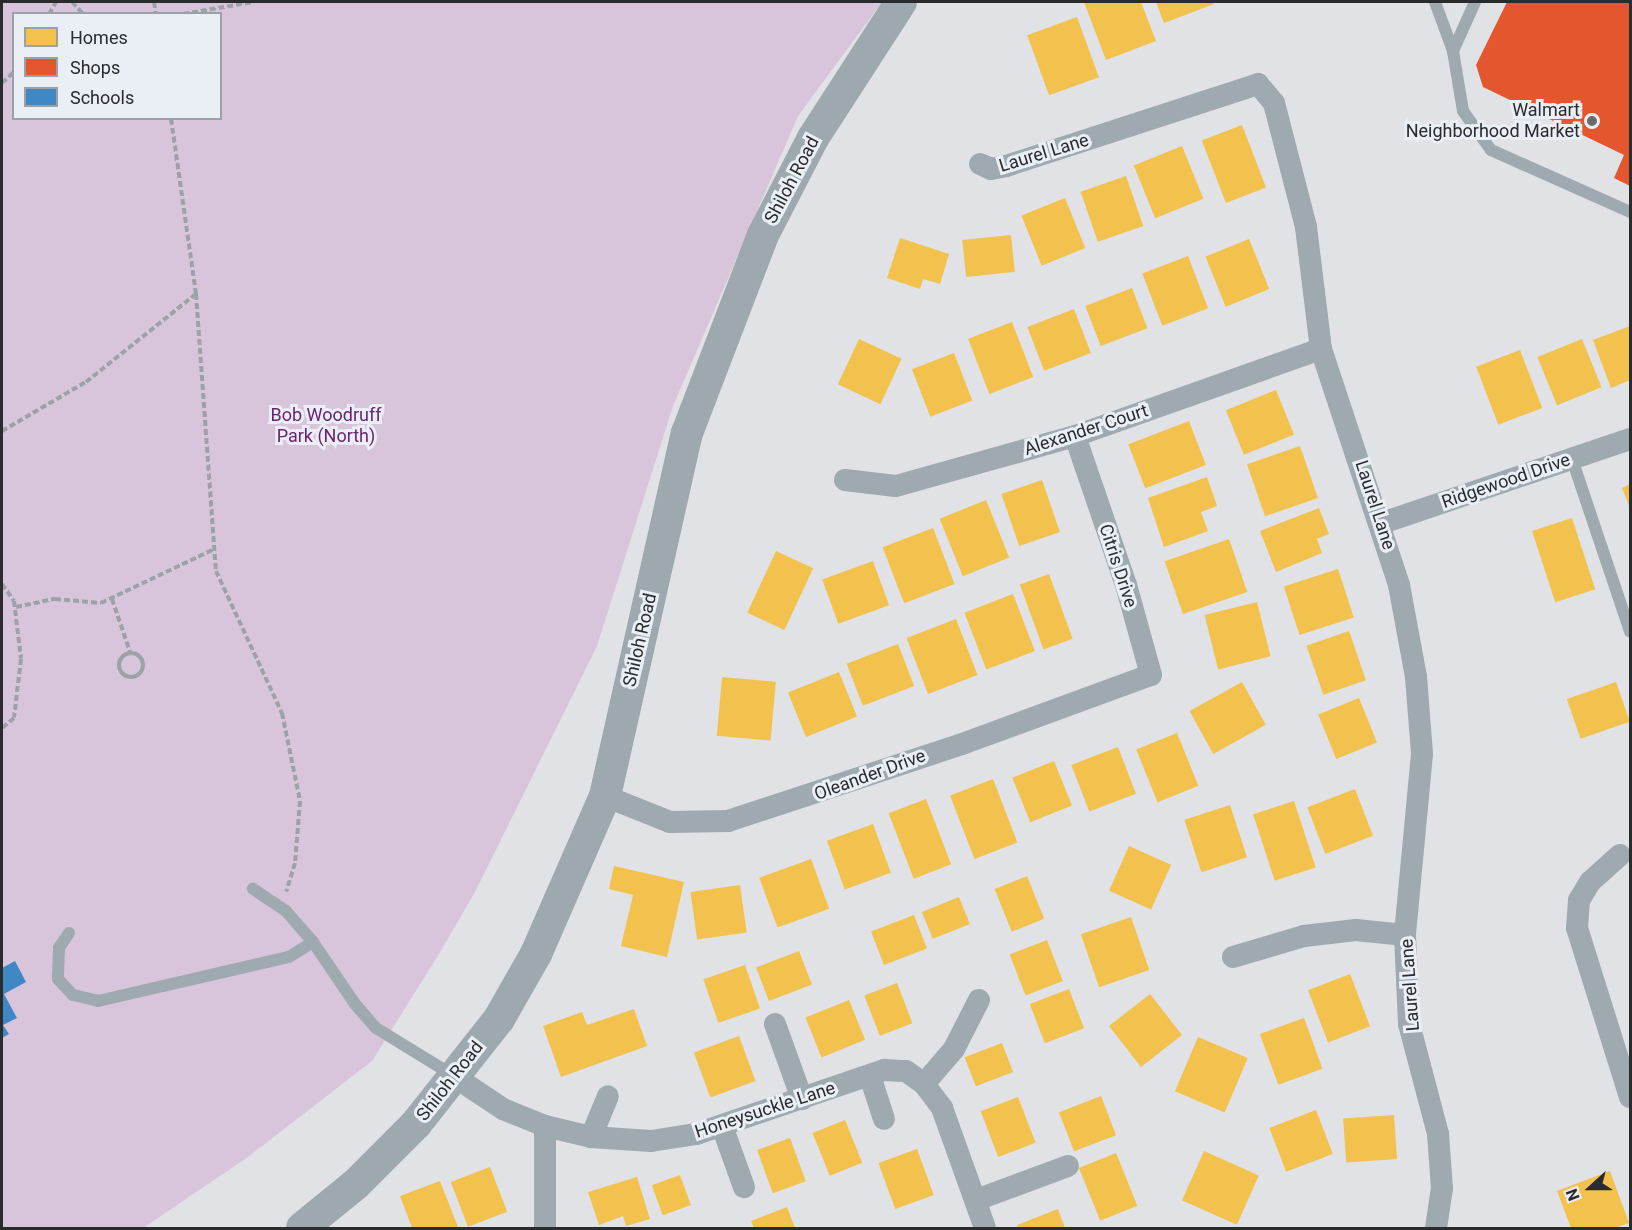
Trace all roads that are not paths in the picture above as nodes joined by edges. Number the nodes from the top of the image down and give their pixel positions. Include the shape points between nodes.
1 (901, 2) edge
2 (1435, 2) edge
3 (1474, 2) edge
4 (1453, 51) junction
5 (980, 164) dead end
6 (1630, 212) edge
7 (1322, 349) junction
8 (1075, 436) junction
9 (1630, 439) edge
10 (1572, 459) junction
11 (845, 480) dead end
12 (1382, 523) junction
13 (1630, 631) edge
14 (1131, 684) joint
15 (605, 796) junction
16 (1620, 855) dead end
17 (253, 889) dead end
18 (69, 933) dead end
19 (1405, 935) junction
20 (313, 942) junction
21 (1233, 957) dead end
22 (979, 1000) dead end
23 (775, 1024) dead end
24 (870, 1076) junction
25 (455, 1077) junction
26 (924, 1084) junction
27 (608, 1096) dead end
28 (1630, 1097) edge
29 (802, 1099) junction
30 (884, 1119) dead end
31 (545, 1126) junction
32 (722, 1126) junction
33 (591, 1137) junction
34 (1068, 1166) dead end
35 (744, 1187) dead end
36 (976, 1200) junction
37 (302, 1228) edge
38 (545, 1228) edge
39 (985, 1228) edge
40 (1436, 1228) edge

1 - 15 main road, Shiloh Road via 813,138 763,235 687,434
2 - 4 lane
3 - 4 lane
4 - 6 lane via 1462,111 1491,150
5 - 7 street, Laurel Lane via 991,169 1006,166 1258,84 1274,103 1306,228
7 - 8 street, Alexander Court
7 - 12 street, Laurel Lane
8 - 11 street, Alexander Court via 896,486
8 - 14 street, Citris Drive via 1126,585 1151,675
9 - 10 street, Ridgewood Drive
10 - 12 street, Ridgewood Drive
10 - 13 lane
12 - 19 street, Laurel Lane via 1400,585 1416,677 1422,754
14 - 15 street, Oleander Drive via 799,801 728,821 670,822
15 - 25 main road, Shiloh Road via 536,954 499,1019
16 - 28 street via 1590,882 1579,900 1576,928
17 - 20 lane via 281,908
18 - 20 lane via 59,948 58,979 73,995 98,1001 290,957
19 - 21 street via 1356,930 1304,936
19 - 40 street, Laurel Lane via 1409,1024 1438,1134 1442,1188
20 - 25 lane via 376,1028
22 - 26 street via 954,1049
23 - 29 street
24 - 26 street, Honeysuckle Lane via 884,1070 906,1071
24 - 29 street, Honeysuckle Lane
24 - 30 street
25 - 31 street, Honeysuckle Lane via 503,1109
25 - 37 main road, Shiloh Road via 364,1177
26 - 36 street, Honeysuckle Lane via 942,1108
27 - 33 street
29 - 32 street, Honeysuckle Lane
31 - 33 street, Honeysuckle Lane
31 - 38 street
32 - 33 street, Honeysuckle Lane via 651,1141
32 - 35 street
34 - 36 street
36 - 39 street, Honeysuckle Lane

